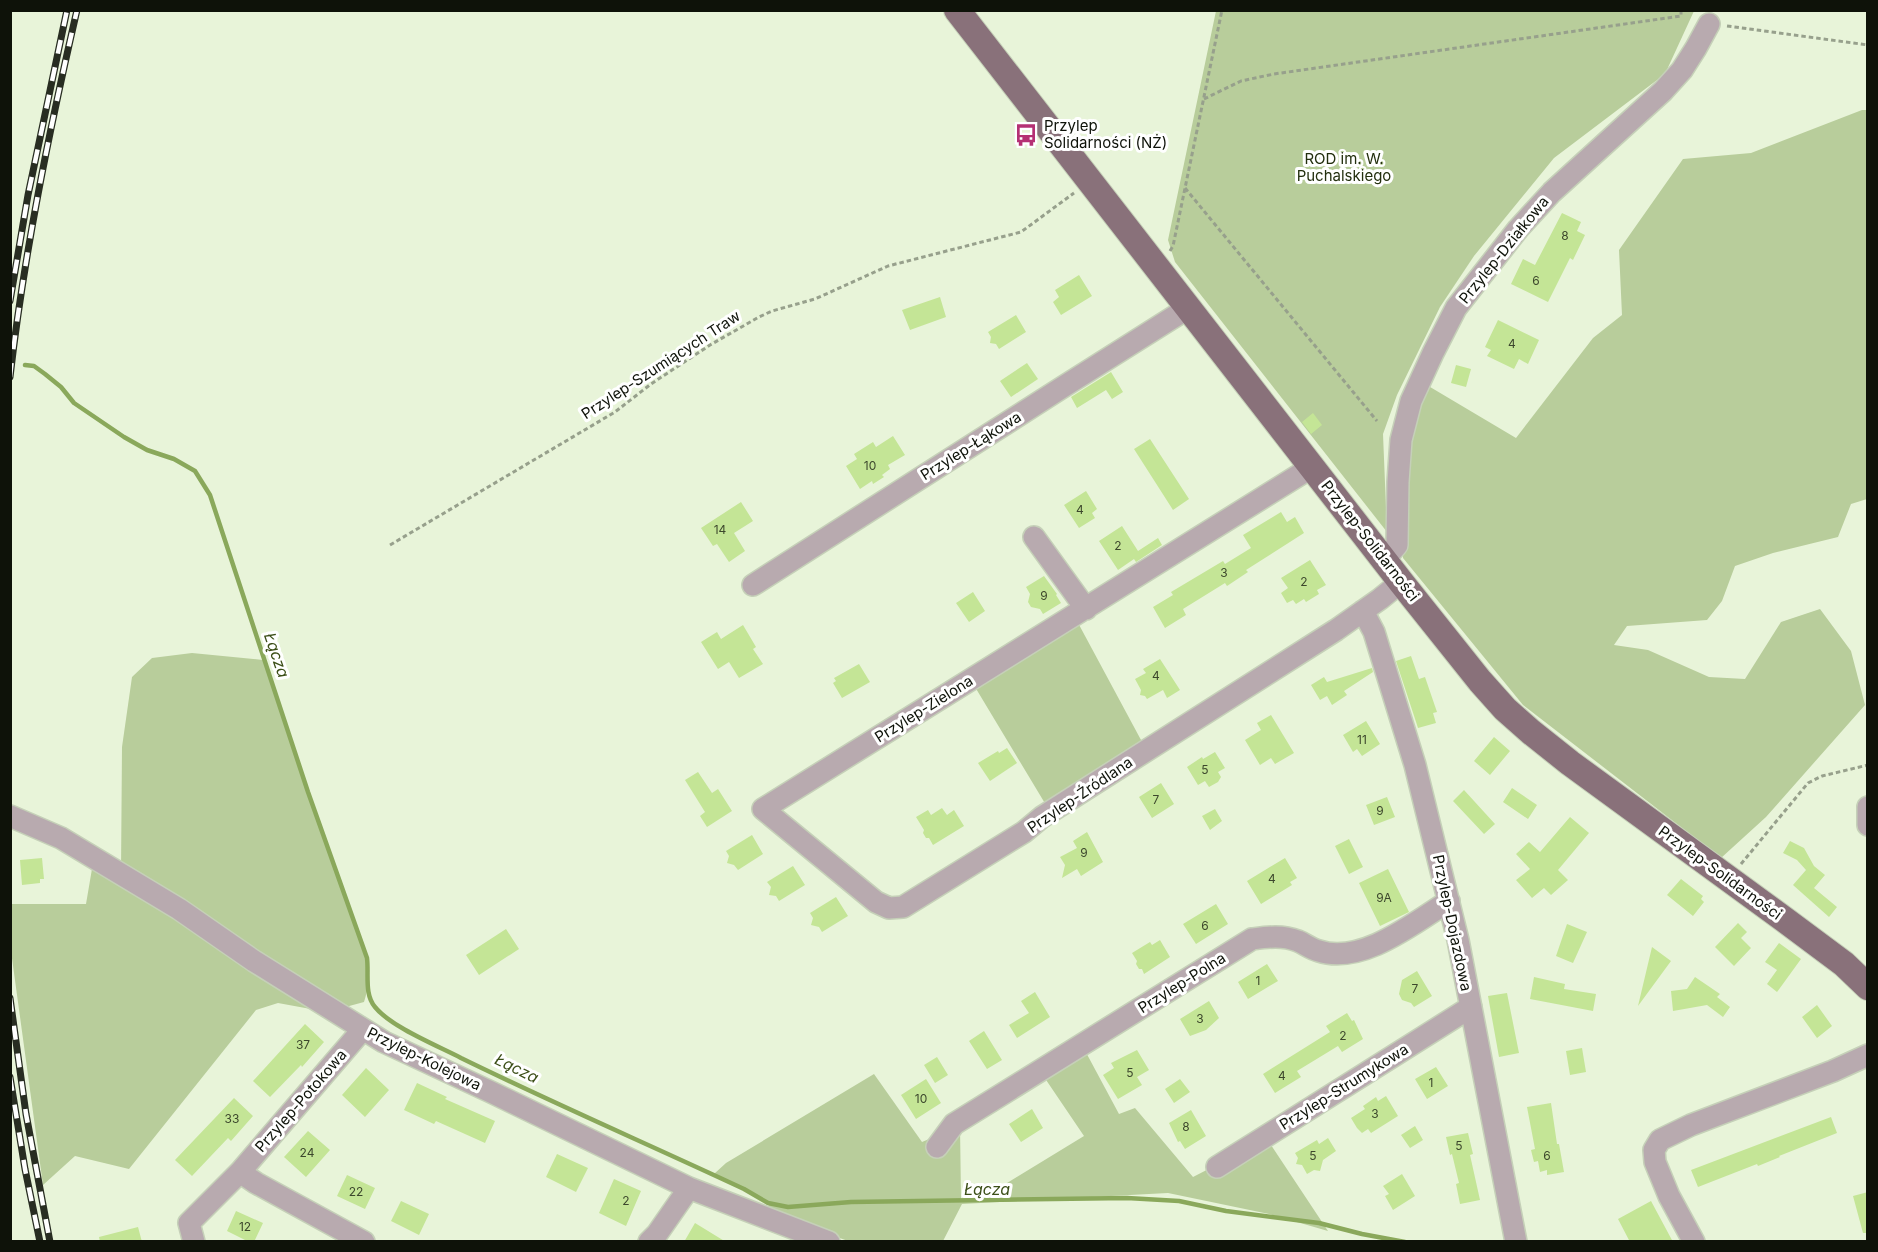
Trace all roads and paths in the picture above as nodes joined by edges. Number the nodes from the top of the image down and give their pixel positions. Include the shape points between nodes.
1 (957, 10) edge
2 (1222, 10) edge
3 (1681, 10) edge
4 (1709, 24) joint
5 (1868, 45) edge
6 (1204, 99) junction
7 (1090, 182) junction
8 (1185, 188) junction
9 (1159, 271) junction
10 (1188, 308) junction
11 (1377, 421) dead end
12 (1312, 467) junction
13 (1034, 537) dead end
14 (390, 545) dead end
15 (1384, 561) junction
16 (1401, 582) junction
17 (753, 585) dead end
18 (1086, 609) junction
19 (1363, 611) junction
20 (1868, 765) edge
21 (1868, 807) edge
22 (763, 809) joint
23 (10, 816) edge
24 (1867, 825) edge
25 (1729, 879) junction
26 (1449, 901) junction
27 (1868, 987) edge
28 (1471, 1008) junction
29 (363, 1029) junction
30 (1868, 1055) edge
31 (937, 1147) dead end
32 (1217, 1167) dead end
33 (240, 1172) junction
34 (689, 1188) junction
35 (194, 1242) edge
36 (364, 1242) edge
37 (649, 1242) edge
38 (829, 1242) edge
39 (1516, 1242) edge
40 (1694, 1242) edge

1 - 7 main road, Przylep-Solidarności
2 - 6 path
3 - 6 path via 1681,16 1274,74 1241,81
4 - 5 path
4 - 15 street, Przylep-Działkowa via 1682,70 1552,192 1456,308 1411,401 1401,440 1397,545
6 - 8 path
7 - 9 main road, Przylep-Solidarności
7 - 14 path, Przylep-Szumiących Traw via 1022,232 888,266 815,299 759,317 710,345 615,412
8 - 9 path via 1173,246
8 - 11 path
9 - 10 main road, Przylep-Solidarności
10 - 12 main road, Przylep-Solidarności
10 - 17 street, Przylep-Łąkowa
12 - 15 main road, Przylep-Solidarności
12 - 18 street, Przylep-Zielona
13 - 18 street
15 - 16 main road, Przylep-Solidarności
16 - 19 street, Przylep-Źródlana
16 - 25 main road, Przylep-Solidarności via 1480,681 1522,725
18 - 22 street, Przylep-Zielona
19 - 22 street, Przylep-Źródlana via 903,907 889,908 876,902
19 - 26 street, Przylep-Dojazdowa via 1374,632 1408,744
20 - 25 path via 1808,783
21 - 24 street
23 - 29 street, Przylep-Kolejowa via 61,838 179,909
25 - 27 main road, Przylep-Solidarności via 1844,964
26 - 28 street, Przylep-Dojazdowa
26 - 31 street, Przylep-Polna via 1363,951 1320,952 1296,940 1274,936 1252,939 954,1124
28 - 32 street, Przylep-Strumykowa
28 - 39 street, Przylep-Dojazdowa
29 - 33 street, Przylep-Potokowa
29 - 34 street, Przylep-Kolejowa
30 - 40 street via 1660,1140 1654,1150 1655,1162 1668,1196
33 - 35 street, Przylep-Potokowa via 189,1223
33 - 36 street
34 - 37 street
34 - 38 street, Przylep-Kolejowa

